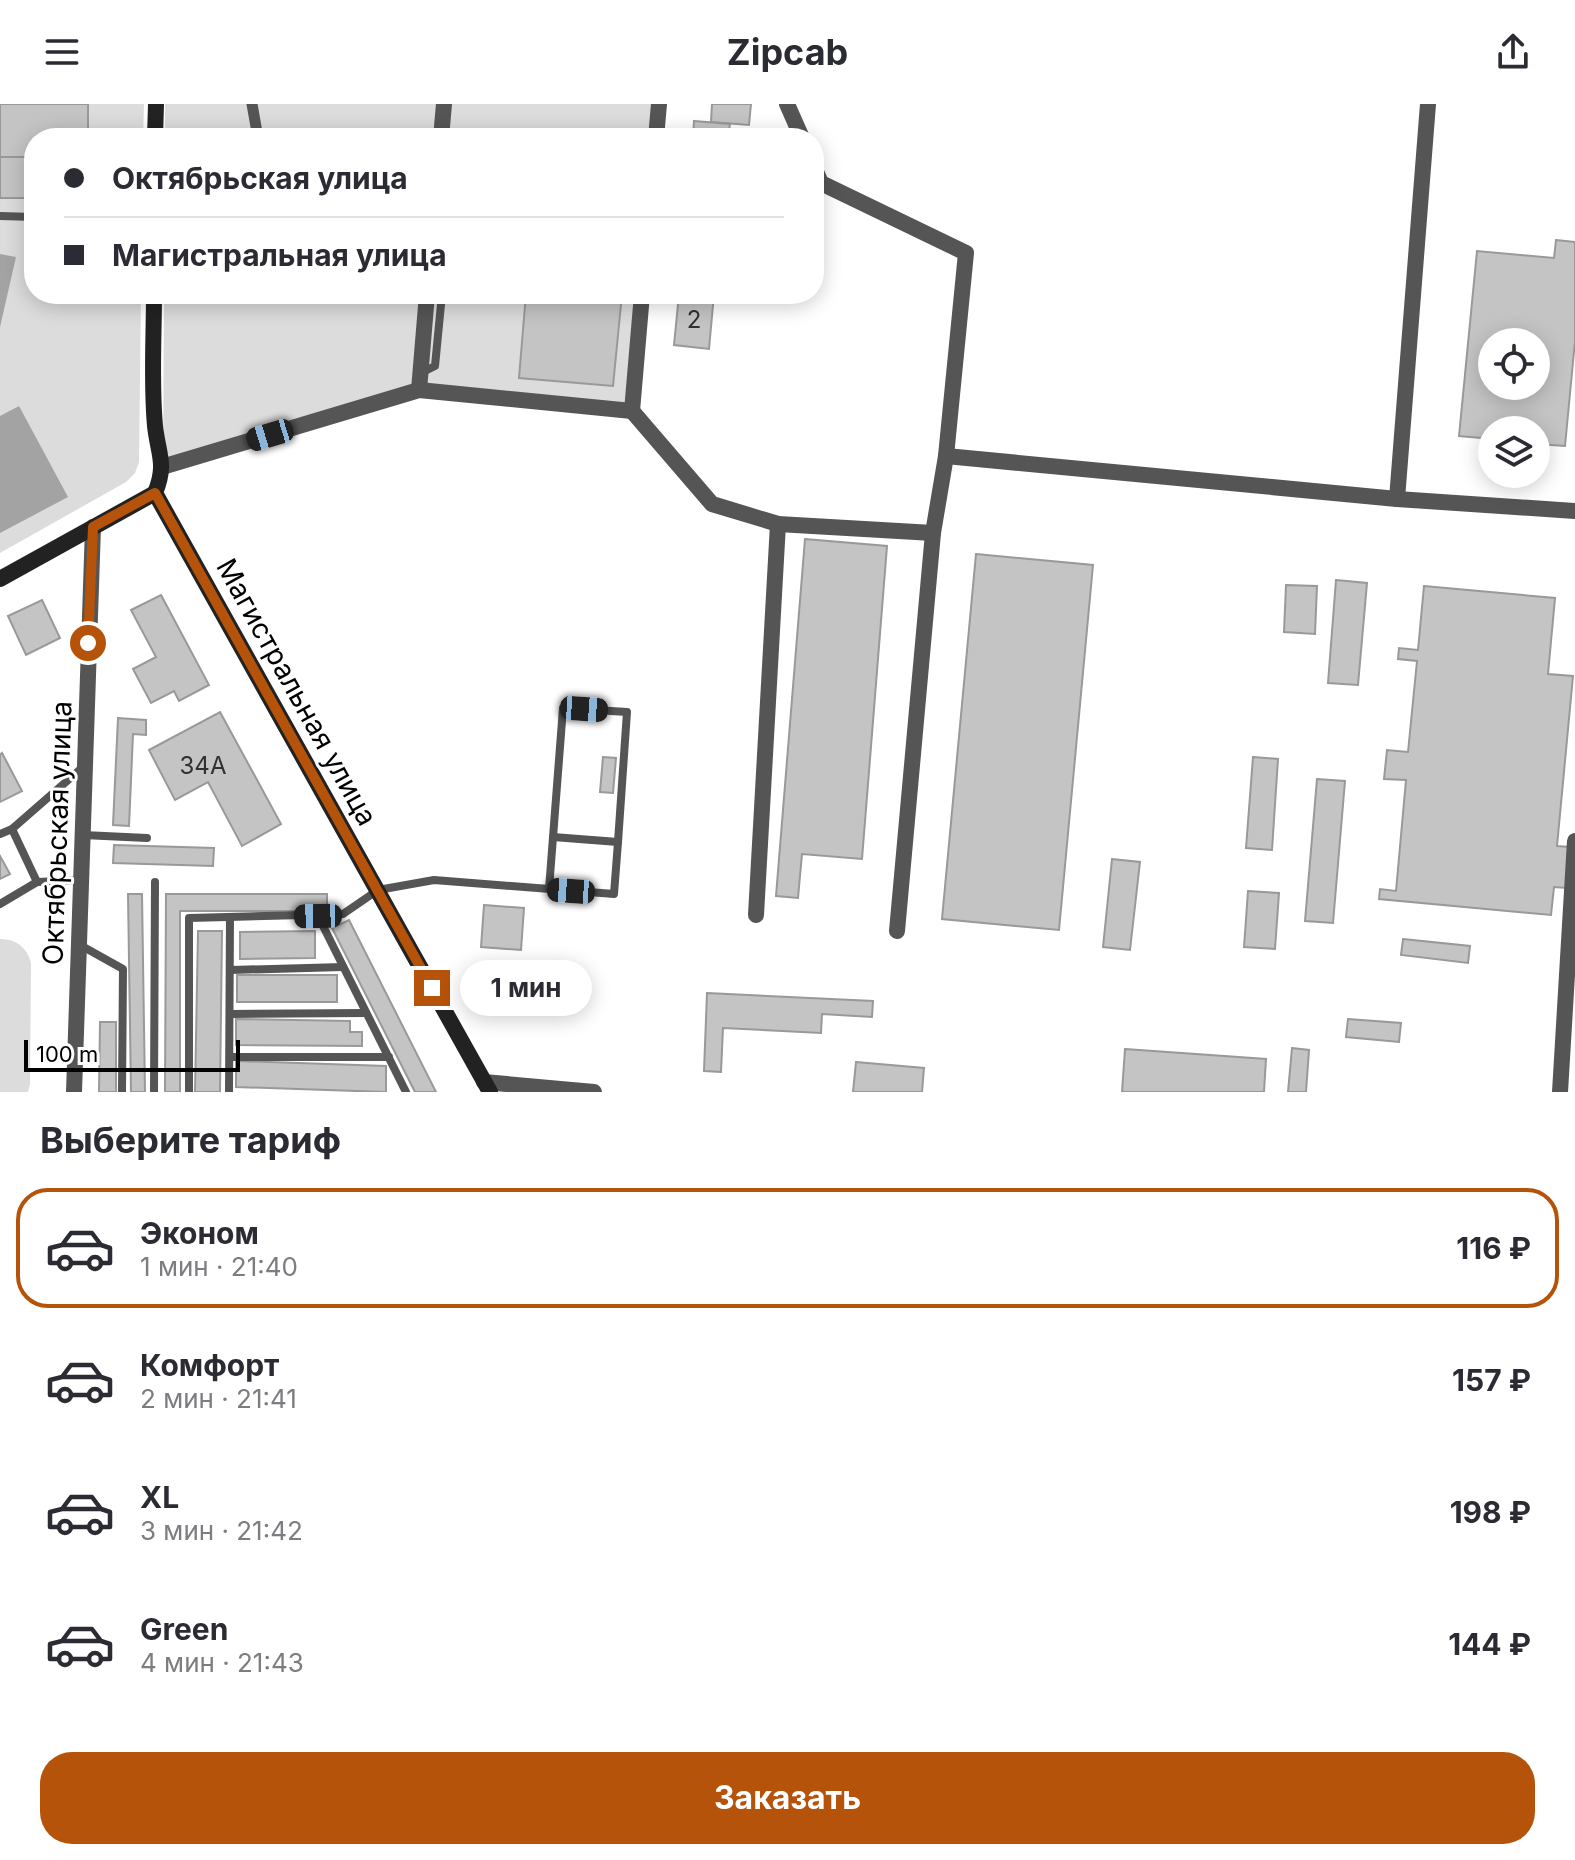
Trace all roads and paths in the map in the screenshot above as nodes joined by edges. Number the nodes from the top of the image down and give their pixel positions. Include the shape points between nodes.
1 (156, 104) edge
2 (252, 104) edge
3 (444, 104) edge
4 (659, 104) edge
5 (787, 104) edge
6 (1428, 104) edge
7 (155, 128) edge
8 (256, 128) edge
9 (442, 128) edge
10 (657, 128) edge
11 (798, 128) edge
12 (824, 184) edge
13 (0, 216) edge
14 (24, 217) edge
15 (154, 304) edge
16 (426, 304) edge
17 (441, 304) edge
18 (641, 304) edge
19 (420, 382) junction
20 (632, 411) junction
21 (946, 456) junction
22 (162, 467) junction
23 (155, 493) junction
24 (1397, 499) junction
25 (1575, 511) edge
26 (778, 524) junction
27 (93, 527) junction
28 (933, 533) junction
29 (0, 579) edge
30 (84, 766) junction
31 (12, 829) junction
32 (0, 834) edge
33 (82, 835) junction
34 (553, 837) junction
35 (147, 838) dead end
36 (1575, 841) edge
37 (618, 842) junction
38 (81, 880) junction
39 (37, 882) junction
40 (155, 882) dead end
41 (549, 889) junction
42 (378, 890) junction
43 (0, 904) edge
44 (756, 915) dead end
45 (318, 916) junction
46 (230, 917) junction
47 (897, 931) dead end
48 (80, 945) junction
49 (343, 967) junction
50 (231, 970) junction
51 (366, 1013) junction
52 (231, 1014) junction
53 (230, 1057) junction
54 (389, 1057) junction
55 (487, 1087) edge
56 (74, 1092) edge
57 (122, 1092) edge
58 (154, 1092) edge
59 (189, 1092) edge
60 (229, 1092) edge
61 (406, 1092) edge
62 (594, 1092) edge
63 (1560, 1092) edge

1 - 7 main road
2 - 8 street
3 - 9 street
4 - 10 street
5 - 11 street
6 - 24 street
12 - 21 street via 966,253
13 - 14 lane
15 - 22 main road via 155,426
16 - 19 street
17 - 19 lane via 435,366
18 - 20 street
19 - 20 street
19 - 22 street
20 - 26 street via 712,504
21 - 24 street
21 - 28 street
22 - 23 main road
23 - 27 main road
23 - 42 main road, Магистральная улица
24 - 25 street
26 - 28 street
26 - 44 street
27 - 29 main road
27 - 30 street, Октябрьская улица
28 - 47 street
30 - 31 lane
30 - 33 street, Октябрьская улица
31 - 32 lane
31 - 39 lane
33 - 35 lane
33 - 38 street, Октябрьская улица
34 - 37 lane
34 - 37 lane via 563,708 627,712
34 - 41 lane
36 - 63 street
37 - 41 lane via 614,894
38 - 39 lane
38 - 48 street, Октябрьская улица
39 - 43 lane
40 - 58 lane
41 - 42 lane via 434,880
42 - 45 lane via 343,914
42 - 55 main road, Магистральная улица
45 - 46 lane
45 - 49 lane
46 - 50 lane
46 - 59 lane via 189,918
48 - 56 street, Октябрьская улица
48 - 57 lane via 123,969
49 - 50 lane
49 - 51 lane
50 - 52 lane
51 - 52 lane
51 - 54 lane
52 - 53 lane
53 - 54 lane
53 - 60 lane
54 - 61 lane
55 - 62 street

